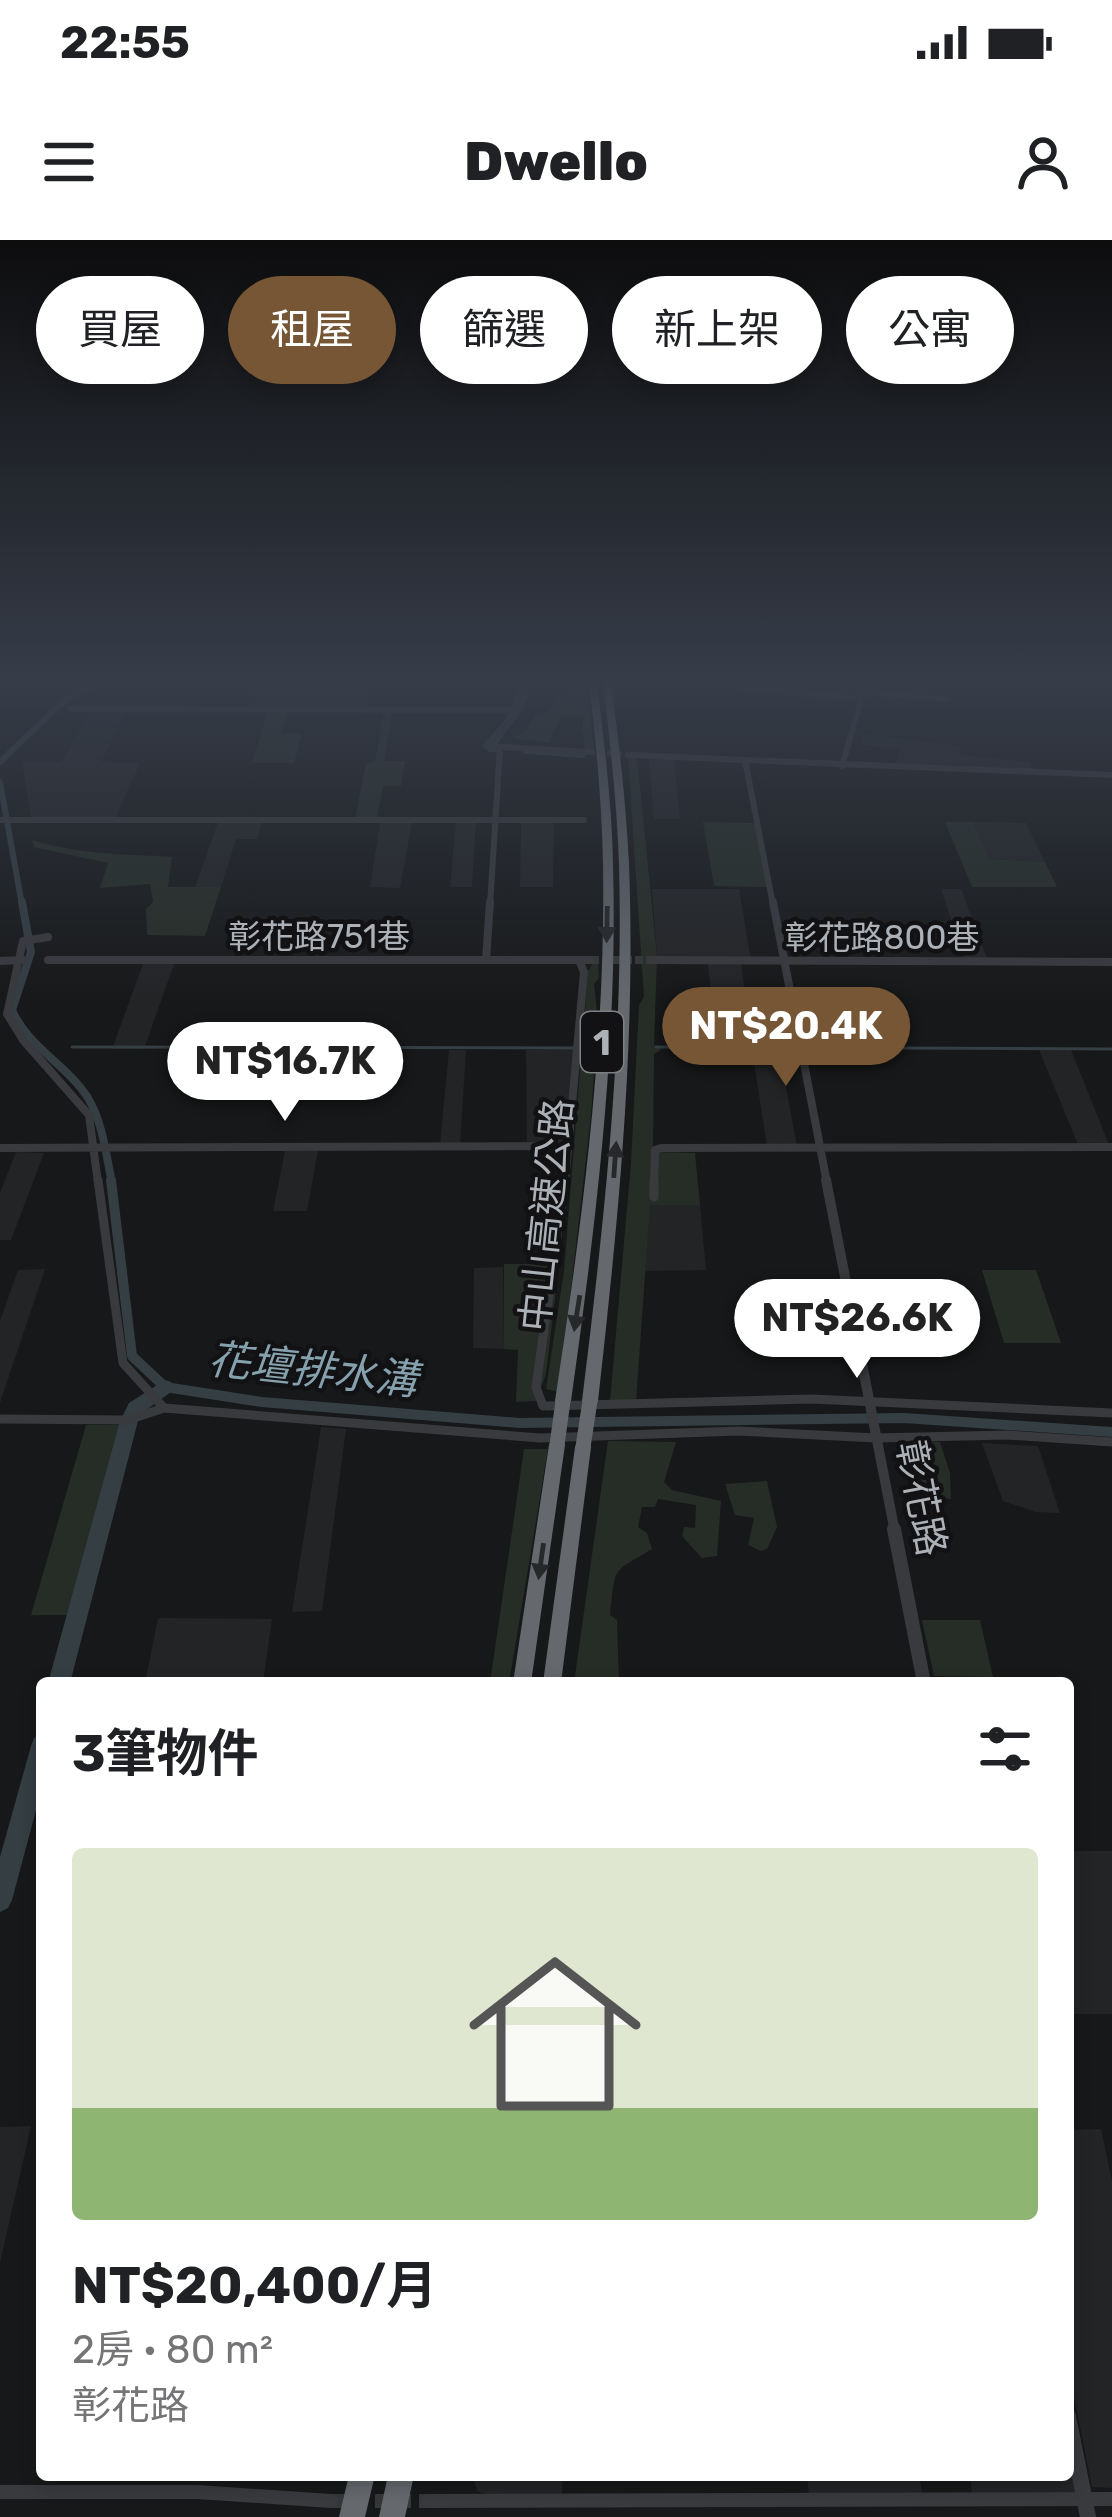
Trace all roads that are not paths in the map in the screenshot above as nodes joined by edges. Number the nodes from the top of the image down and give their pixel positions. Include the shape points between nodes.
1 (497, 788) edge
2 (602, 788) edge
3 (616, 788) edge
4 (750, 788) edge
5 (494, 819) junction
6 (0, 820) edge
7 (584, 820) dead end
8 (48, 937) dead end
9 (22, 960) junction
10 (48, 960) dead end
11 (486, 960) junction
12 (577, 960) junction
13 (591, 960) tunnel mouth
14 (652, 960) tunnel mouth
15 (0, 961) edge
16 (784, 961) junction
17 (1112, 962) edge
18 (570, 1146) junction
19 (0, 1148) edge
20 (95, 1148) junction
21 (820, 1148) junction
22 (1112, 1148) edge
23 (654, 1197) dead end
24 (551, 1404) junction
25 (164, 1408) junction
26 (870, 1408) junction
27 (1112, 1413) edge
28 (0, 1419) edge
29 (875, 1433) junction
30 (1112, 1442) edge
31 (523, 1677) edge
32 (553, 1677) edge
33 (922, 1677) edge
34 (1074, 2447) edge
35 (358, 2481) edge
36 (400, 2481) edge
37 (0, 2492) edge
38 (1112, 2499) edge
39 (428, 2501) tunnel mouth
40 (1086, 2508) edge
41 (342, 2509) edge
42 (392, 2517) edge

1 - 5 street
2 -> 24 highway, 中山高速公路 / 1 via 606,975 584,1264
32 -> 3 highway, 中山高速公路 / 1, bridge via 610,1226 625,905
4 - 16 street, 彰花路
5 - 6 street
5 - 7 street
5 - 11 street
8 - 9 street via 23,941
9 - 15 street
9 - 20 street via 7,1014 19,1037 74,1087
10 - 11 street, 彰花路751巷
11 - 12 street, 彰花路751巷
12 - 13 street, 彰花路751巷
12 - 18 street via 584,964
14 - 16 street, 彰花路800巷
16 - 17 street, 彰花路800巷
16 - 21 street, 彰花路
18 - 20 street
18 - 24 street via 536,1387
19 - 20 street
20 - 25 street via 123,1364
21 - 22 street
21 - 23 street via 661,1148
21 - 26 street, 彰花路
24 - 26 street via 753,1399
24 -> 31 highway, 中山高速公路 / 1, bridge via 557,1445
25 - 28 street via 128,1420
25 - 29 street via 540,1438
26 - 27 street via 968,1402
26 - 29 street, 彰花路
29 - 30 street
29 - 33 street, 彰花路
34 - 40 street
35 - 41 highway
36 - 42 highway
37 - 41 street via 197,2492
38 - 40 street
39 - 40 street

